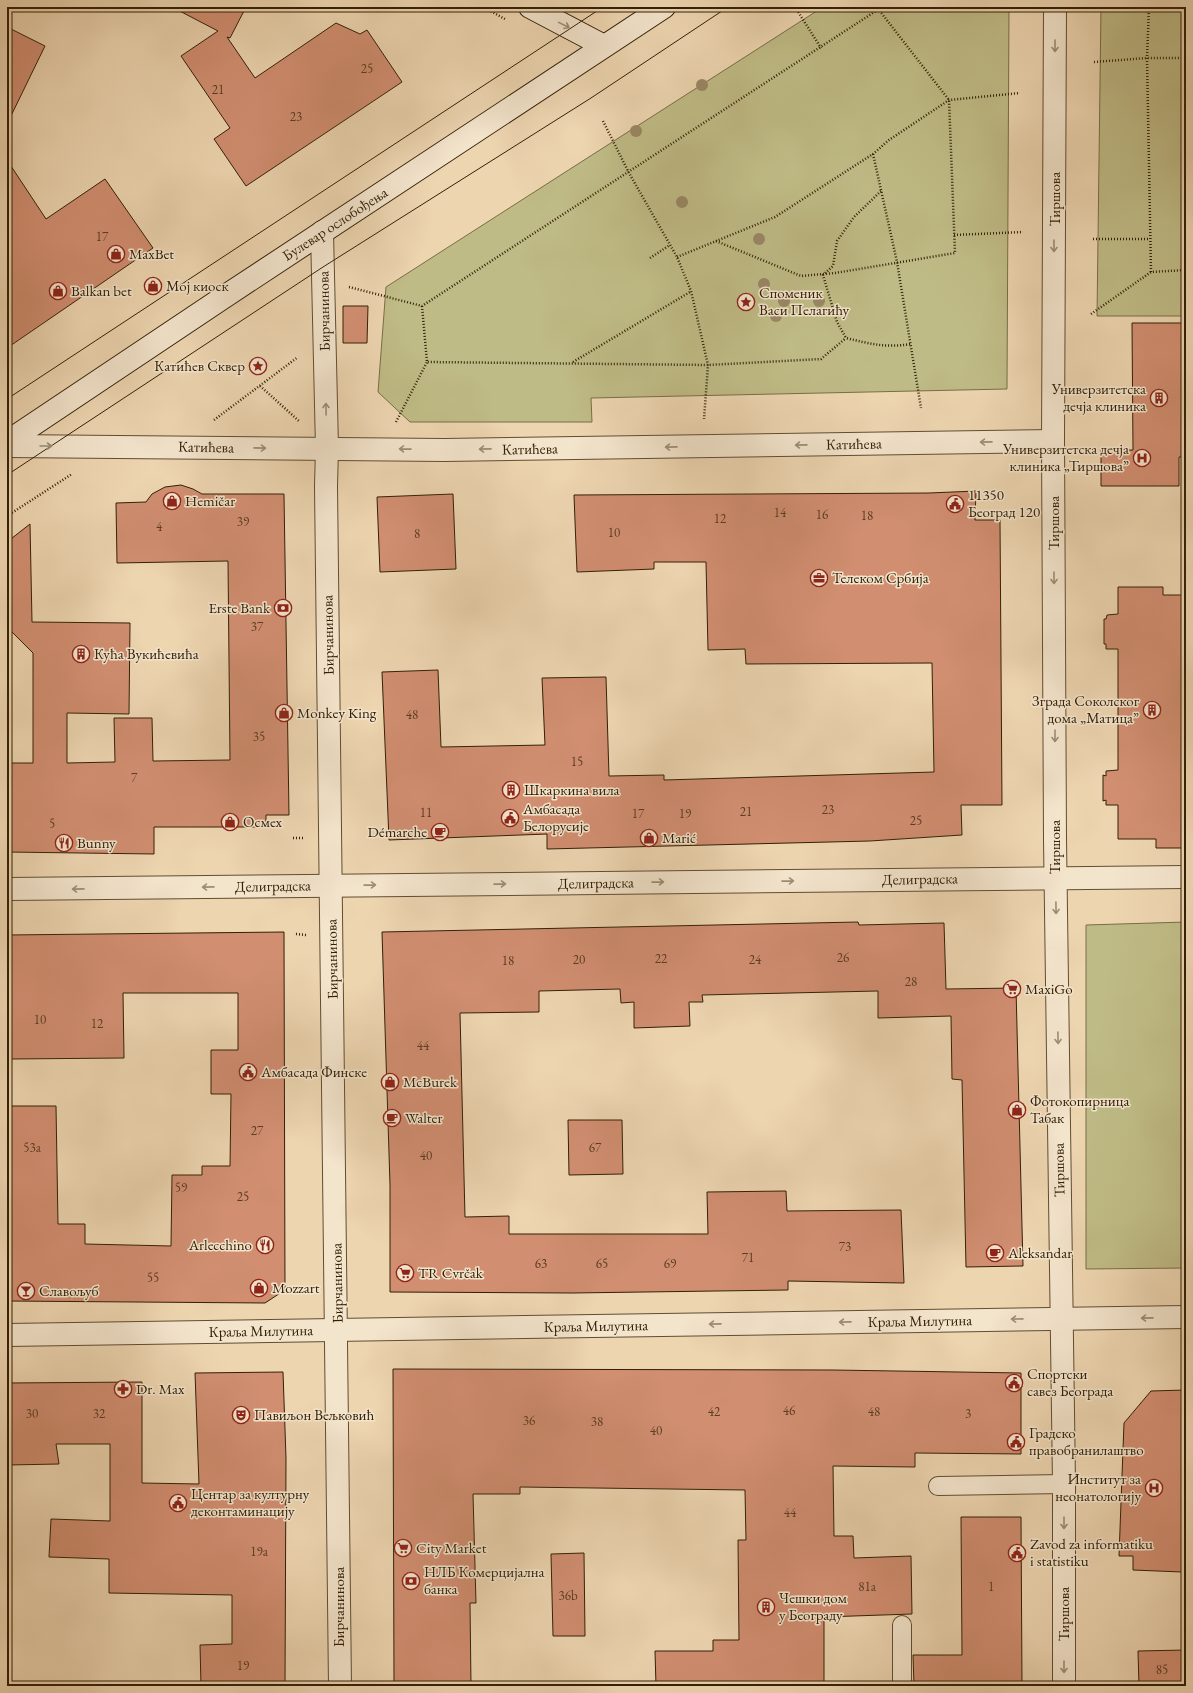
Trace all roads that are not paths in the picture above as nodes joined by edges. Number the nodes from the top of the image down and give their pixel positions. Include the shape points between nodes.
1 (530, 7) edge
2 (664, 7) edge
3 (1055, 7) edge
4 (604, 46) junction
5 (322, 232) junction
6 (1054, 441) junction
7 (7, 442) edge
8 (7, 446) edge
9 (327, 448) junction
10 (1055, 878) junction
11 (1186, 878) edge
12 (331, 886) junction
13 (7, 890) edge
14 (1186, 1317) edge
15 (1061, 1319) junction
16 (337, 1330) junction
17 (7, 1335) edge
18 (1064, 1484) junction
19 (938, 1486) dead end
20 (902, 1625) dead end
21 (340, 1686) edge
22 (902, 1686) edge
23 (1064, 1686) edge

1 -> 4 street
2 - 4 street, Булевар ослобођења
3 -> 6 street, Тиршова
4 - 5 street, Булевар ослобођења
5 - 7 street, Булевар ослобођења
9 -> 5 street, Бирчанинова
6 -> 9 street, Катићева via 444,450
6 -> 10 street, Тиршова
8 -> 9 street, Катићева
9 - 12 street, Бирчанинова
10 - 11 street, Делиградска
12 -> 10 street, Делиградска
10 -> 15 street, Тиршова
12 -> 13 street, Делиградска
12 - 16 street, Бирчанинова
14 -> 15 street, Краља Милутина
15 -> 16 street, Краља Милутина
15 - 18 street, Тиршова
16 - 17 street, Краља Милутина
16 - 21 street, Бирчанинова
18 - 19 lane
18 -> 23 street, Тиршова
20 - 22 lane

